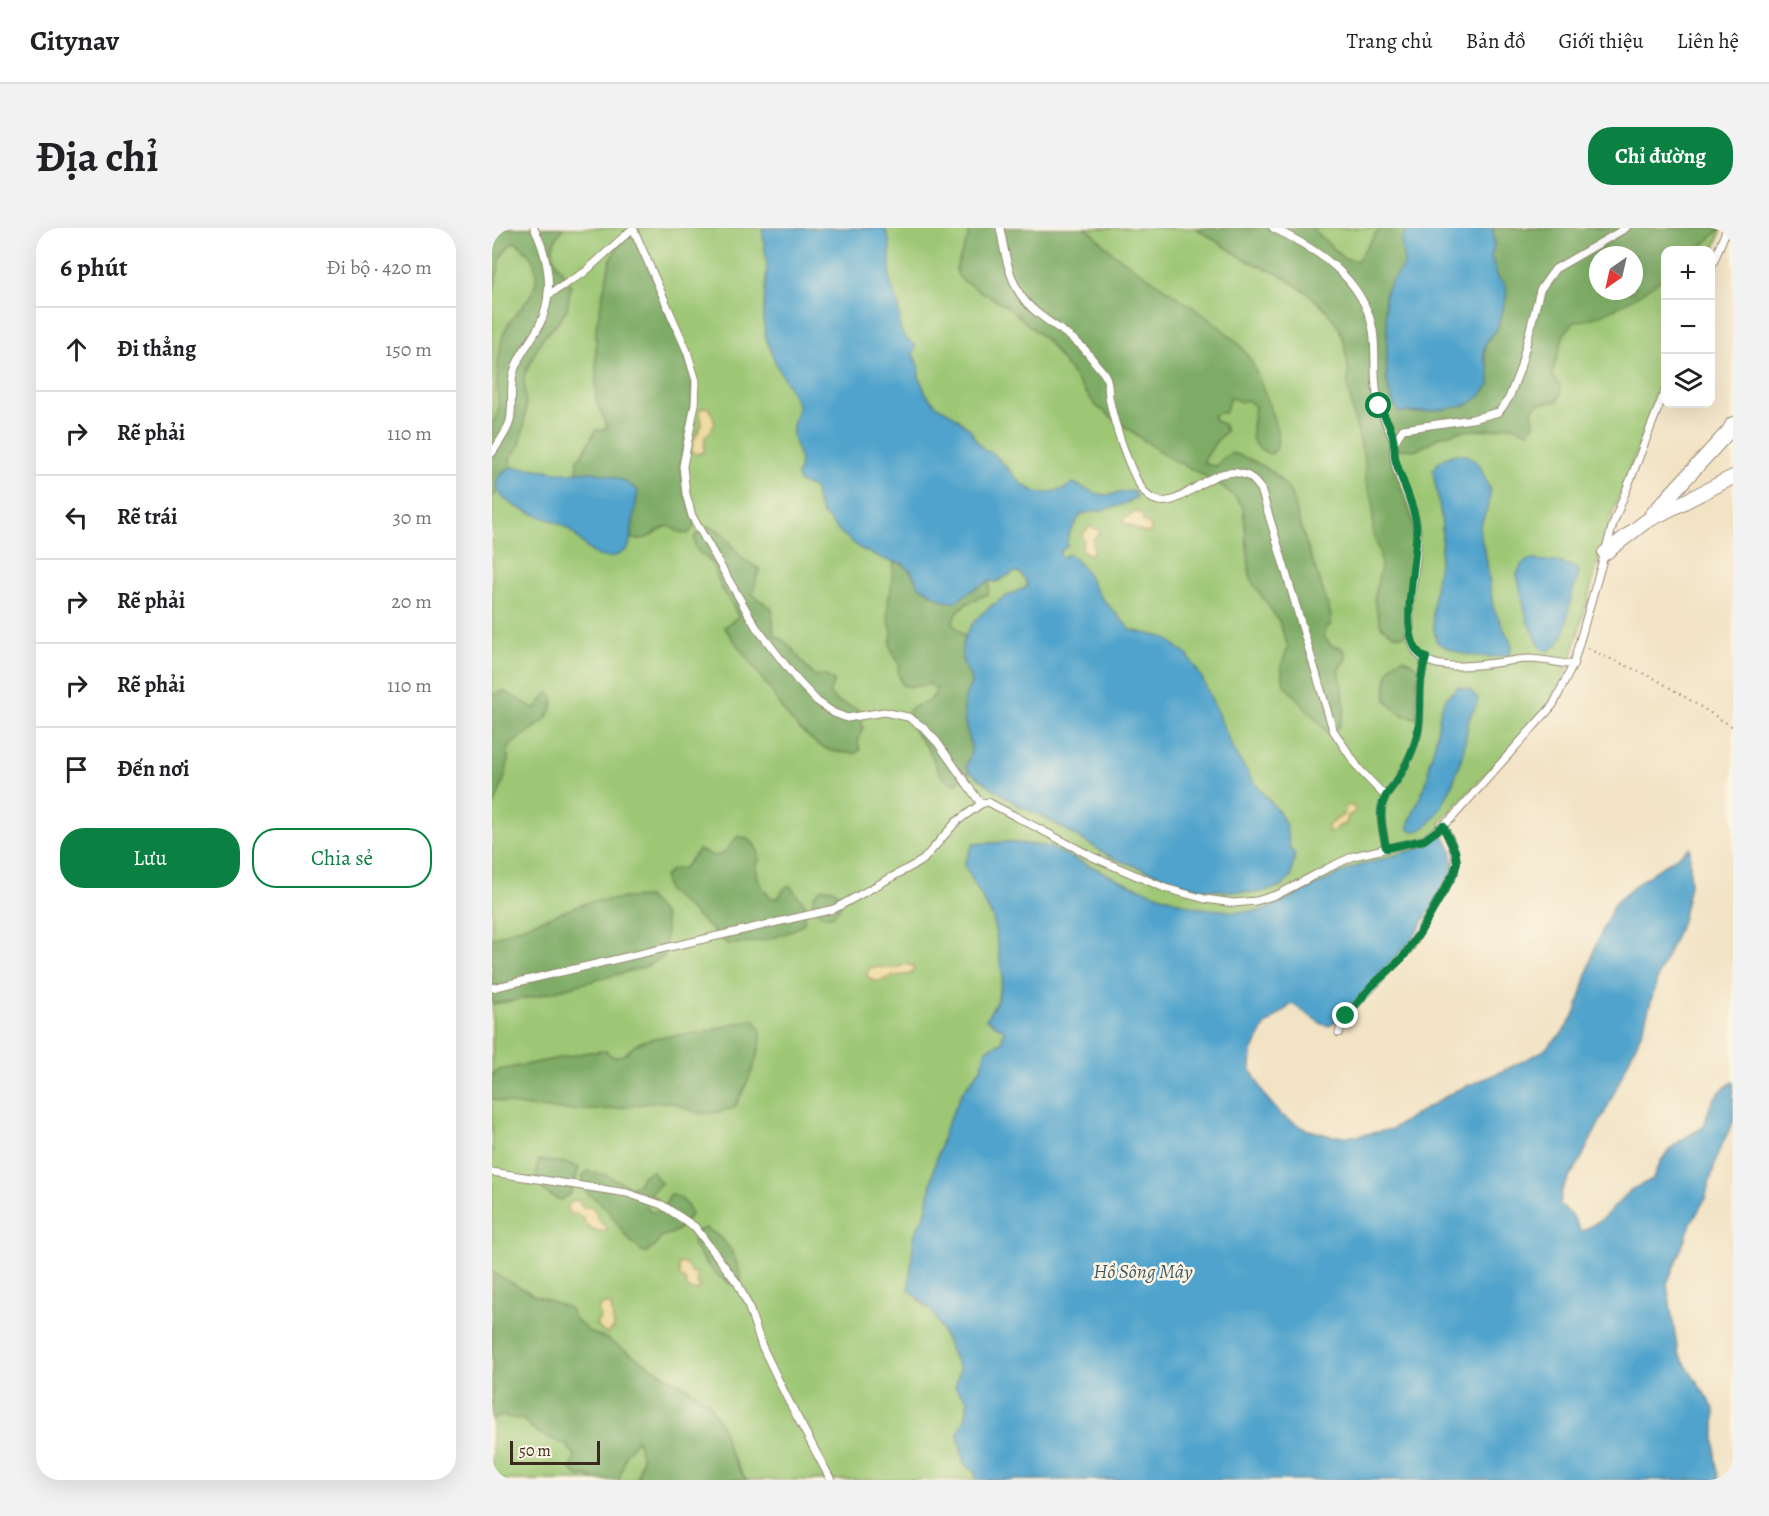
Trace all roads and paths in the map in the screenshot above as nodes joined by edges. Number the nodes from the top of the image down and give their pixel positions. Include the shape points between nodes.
1 (534, 228) edge
2 (633, 228) edge
3 (1000, 228) edge
4 (1273, 228) edge
5 (1626, 228) edge
6 (1727, 228) edge
7 (1715, 258) edge
8 (548, 295) junction
9 (1661, 398) edge
10 (1733, 424) edge
11 (1394, 443) junction
12 (492, 453) edge
13 (1733, 477) edge
14 (1645, 522) junction
15 (1605, 553) junction
16 (1580, 645) junction
17 (1426, 658) junction
18 (1573, 665) junction
19 (1733, 727) edge
20 (1385, 796) junction
21 (981, 804) junction
22 (1443, 826) junction
23 (1386, 848) junction
24 (492, 988) edge
25 (1339, 1033) dead end
26 (492, 1172) edge
27 (831, 1480) edge

1 - 8 lane via 544,247 550,277
2 - 8 lane via 585,272
2 - 21 lane via 687,351 696,381 683,466 692,516 756,627 797,680 834,713 847,718 884,712 908,717 923,727
3 - 20 lane via 1020,294 1039,314 1081,345 1107,378 1115,426 1149,497 1161,502 1178,499 1205,480 1234,473 1249,476 1261,489 1333,730 1359,769
4 - 11 lane via 1325,258 1350,281 1359,296 1372,329 1379,406
5 - 11 lane via 1555,269 1540,290 1520,369 1499,412 1403,429
6 - 7 lane
8 - 12 lane via 539,325 513,373 510,422
9 - 15 lane
10 - 14 street
11 - 17 lane via 1394,458 1416,522 1418,545 1410,632 1414,649
13 - 14 street
14 - 15 street
15 - 16 lane
16 - 18 lane
16 - 19 path via 1654,678
17 - 18 lane via 1455,666 1528,659
17 - 20 lane via 1420,681 1418,734 1398,778
18 - 22 lane via 1554,705
20 - 23 lane via 1381,807
21 - 23 lane via 988,802 1094,857 1165,888 1234,903 1279,894 1354,856
21 - 24 lane via 956,822 923,860 834,909
22 - 23 lane via 1424,840
22 - 25 lane via 1455,851 1454,873 1410,948 1346,1016
26 - 27 lane via 627,1193 662,1205 694,1227 738,1284 762,1346

